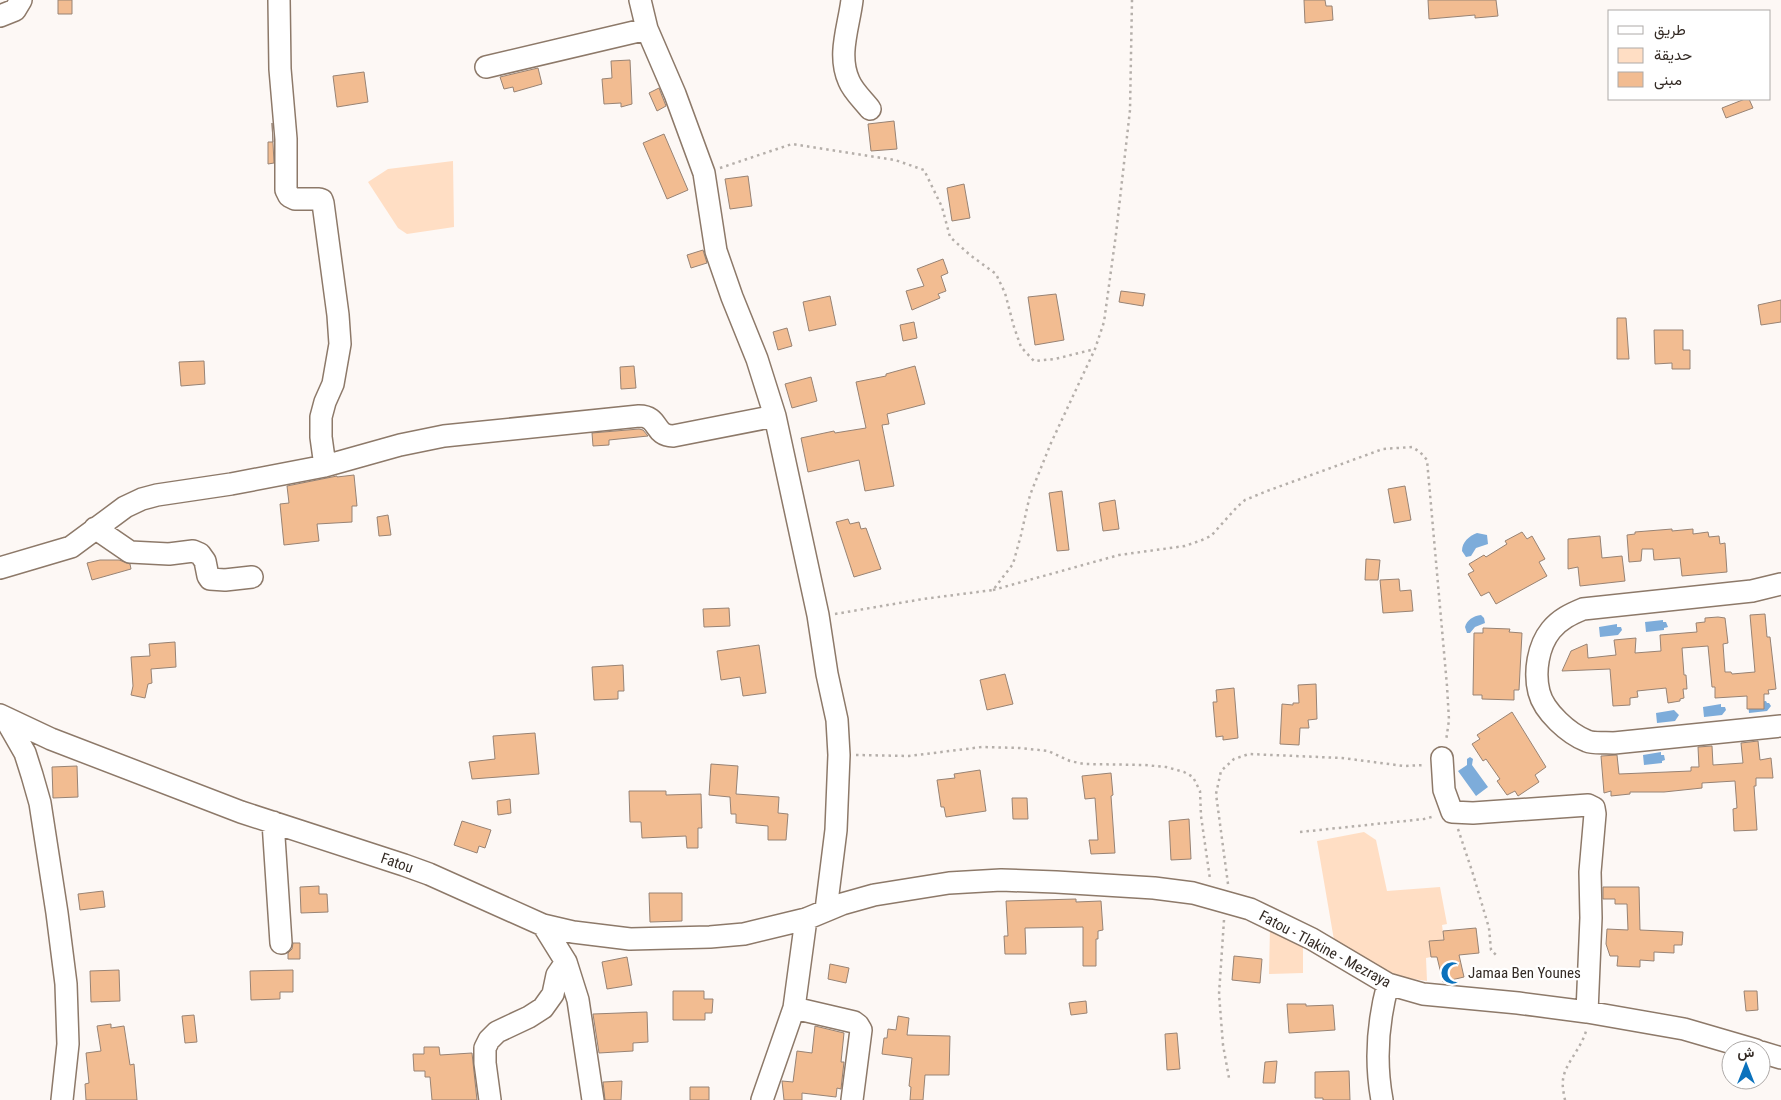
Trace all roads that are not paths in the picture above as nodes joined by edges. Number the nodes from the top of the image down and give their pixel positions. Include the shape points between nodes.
1 (21, 0) edge
2 (279, 0) edge
3 (640, 0) edge
4 (852, 0) edge
5 (0, 16) edge
6 (647, 29) junction
7 (486, 67) dead end
8 (870, 109) dead end
9 (775, 416) junction
10 (325, 466) junction
11 (95, 528) junction
12 (0, 568) edge
13 (252, 577) dead end
14 (1781, 584) edge
15 (3, 717) edge
16 (1781, 726) edge
17 (1442, 758) road end
18 (273, 822) junction
19 (826, 910) junction
20 (806, 919) junction
21 (543, 925) junction
22 (281, 944) dead end
23 (566, 962) junction
24 (1388, 984) junction
25 (794, 1008) junction
26 (1587, 1012) junction
27 (1722, 1040) edge
28 (62, 1100) edge
29 (490, 1100) edge
30 (593, 1100) edge
31 (762, 1100) edge
32 (852, 1100) edge
33 (1382, 1100) edge

1 - 5 street via 15,10
2 - 10 street via 286,190 295,199 322,200 338,315 338,364 321,417
3 - 6 street
4 - 8 street via 844,64 849,82
6 - 7 street
6 - 9 street via 676,94 704,173 716,252 757,358
9 - 10 street via 673,436 662,434 646,416 462,434 400,445
9 - 19 street via 818,614 837,720 836,830
10 - 11 street via 142,499
11 - 12 street via 71,547
11 - 13 street via 130,552 169,554 193,551 200,554 210,579
14 - 16 street via 1752,591 1583,609 1564,617 1550,630 1541,648 1538,676 1539,693 1553,716 1571,733 1588,741 1614,743
15 - 18 street, Fatou via 115,764
15 - 28 street via 24,753 40,803 58,913 68,1036
17 - 26 street via 1444,790 1452,812 1588,805 1594,808
18 - 21 street, Fatou via 429,874
18 - 22 street
19 - 20 street, Fatou - Tlakine - Mezraya
19 - 24 street, Fatou - Tlakine - Mezraya via 902,889 1001,880 1193,892 1250,909 1304,935
20 - 21 street, Fatou via 744,934 668,939 602,937
20 - 25 street
21 - 23 street
23 - 29 street via 557,975 553,994 543,1008 497,1032 489,1040 485,1063
23 - 30 street via 578,1000
24 - 26 street, Fatou - Tlakine - Mezraya via 1423,994
24 - 33 street via 1380,1024 1378,1061
25 - 31 street
25 - 32 street via 854,1022 862,1030
26 - 27 street, Fatou - Tlakine - Mezraya via 1684,1029

